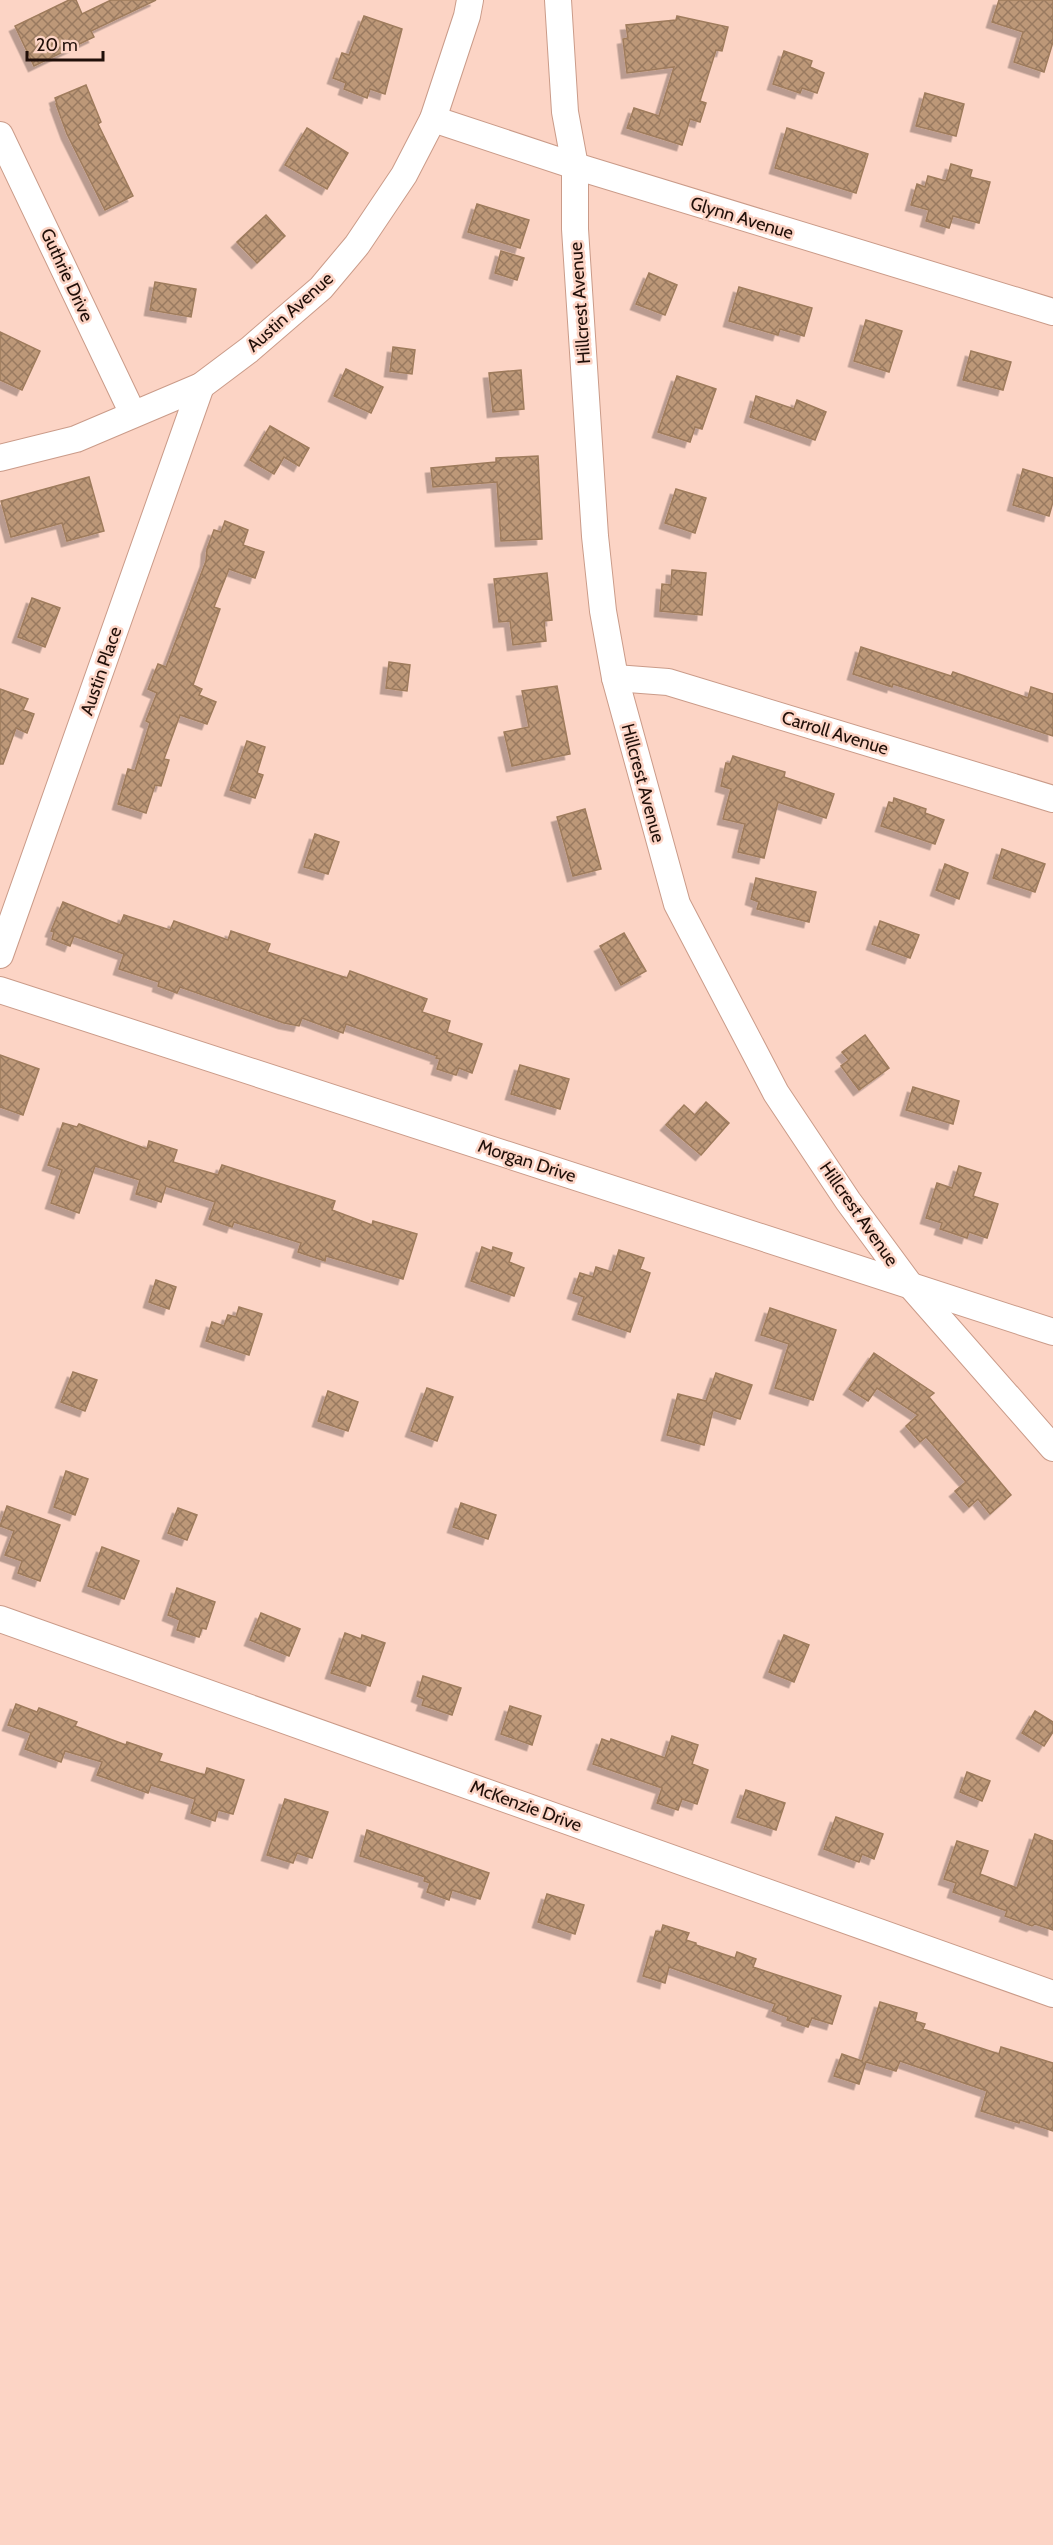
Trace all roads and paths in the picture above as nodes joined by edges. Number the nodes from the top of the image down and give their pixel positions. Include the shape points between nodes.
1 (470, 0) edge
2 (558, 0) edge
3 (433, 119) junction
4 (0, 135) edge
5 (575, 166) junction
6 (1053, 312) edge
7 (201, 386) junction
8 (133, 414) junction
9 (0, 458) edge
10 (615, 678) junction
11 (1053, 799) edge
12 (0, 955) edge
13 (0, 990) edge
14 (910, 1285) junction
15 (1053, 1332) edge
16 (1053, 1448) edge
17 (0, 1619) edge
18 (1053, 1994) edge

1 - 3 street, Austin Avenue
2 - 5 street, Hillcrest Avenue via 565,112
3 - 5 street, Glynn Avenue
3 - 7 street, Austin Avenue via 404,175 357,245 321,288
4 - 8 street, Guthrie Drive
5 - 6 street, Glynn Avenue
5 - 10 street, Hillcrest Avenue via 575,229 596,536 603,611
7 - 8 street, Austin Avenue
7 - 12 street, Austin Place
8 - 9 street, Austin Avenue via 76,439
10 - 11 street, Carroll Avenue via 668,682
10 - 14 street, Hillcrest Avenue via 677,904 776,1093
13 - 14 street, Morgan Drive
14 - 15 street, Morgan Drive
14 - 16 street, Hillcrest Avenue
17 - 18 street, McKenzie Drive

